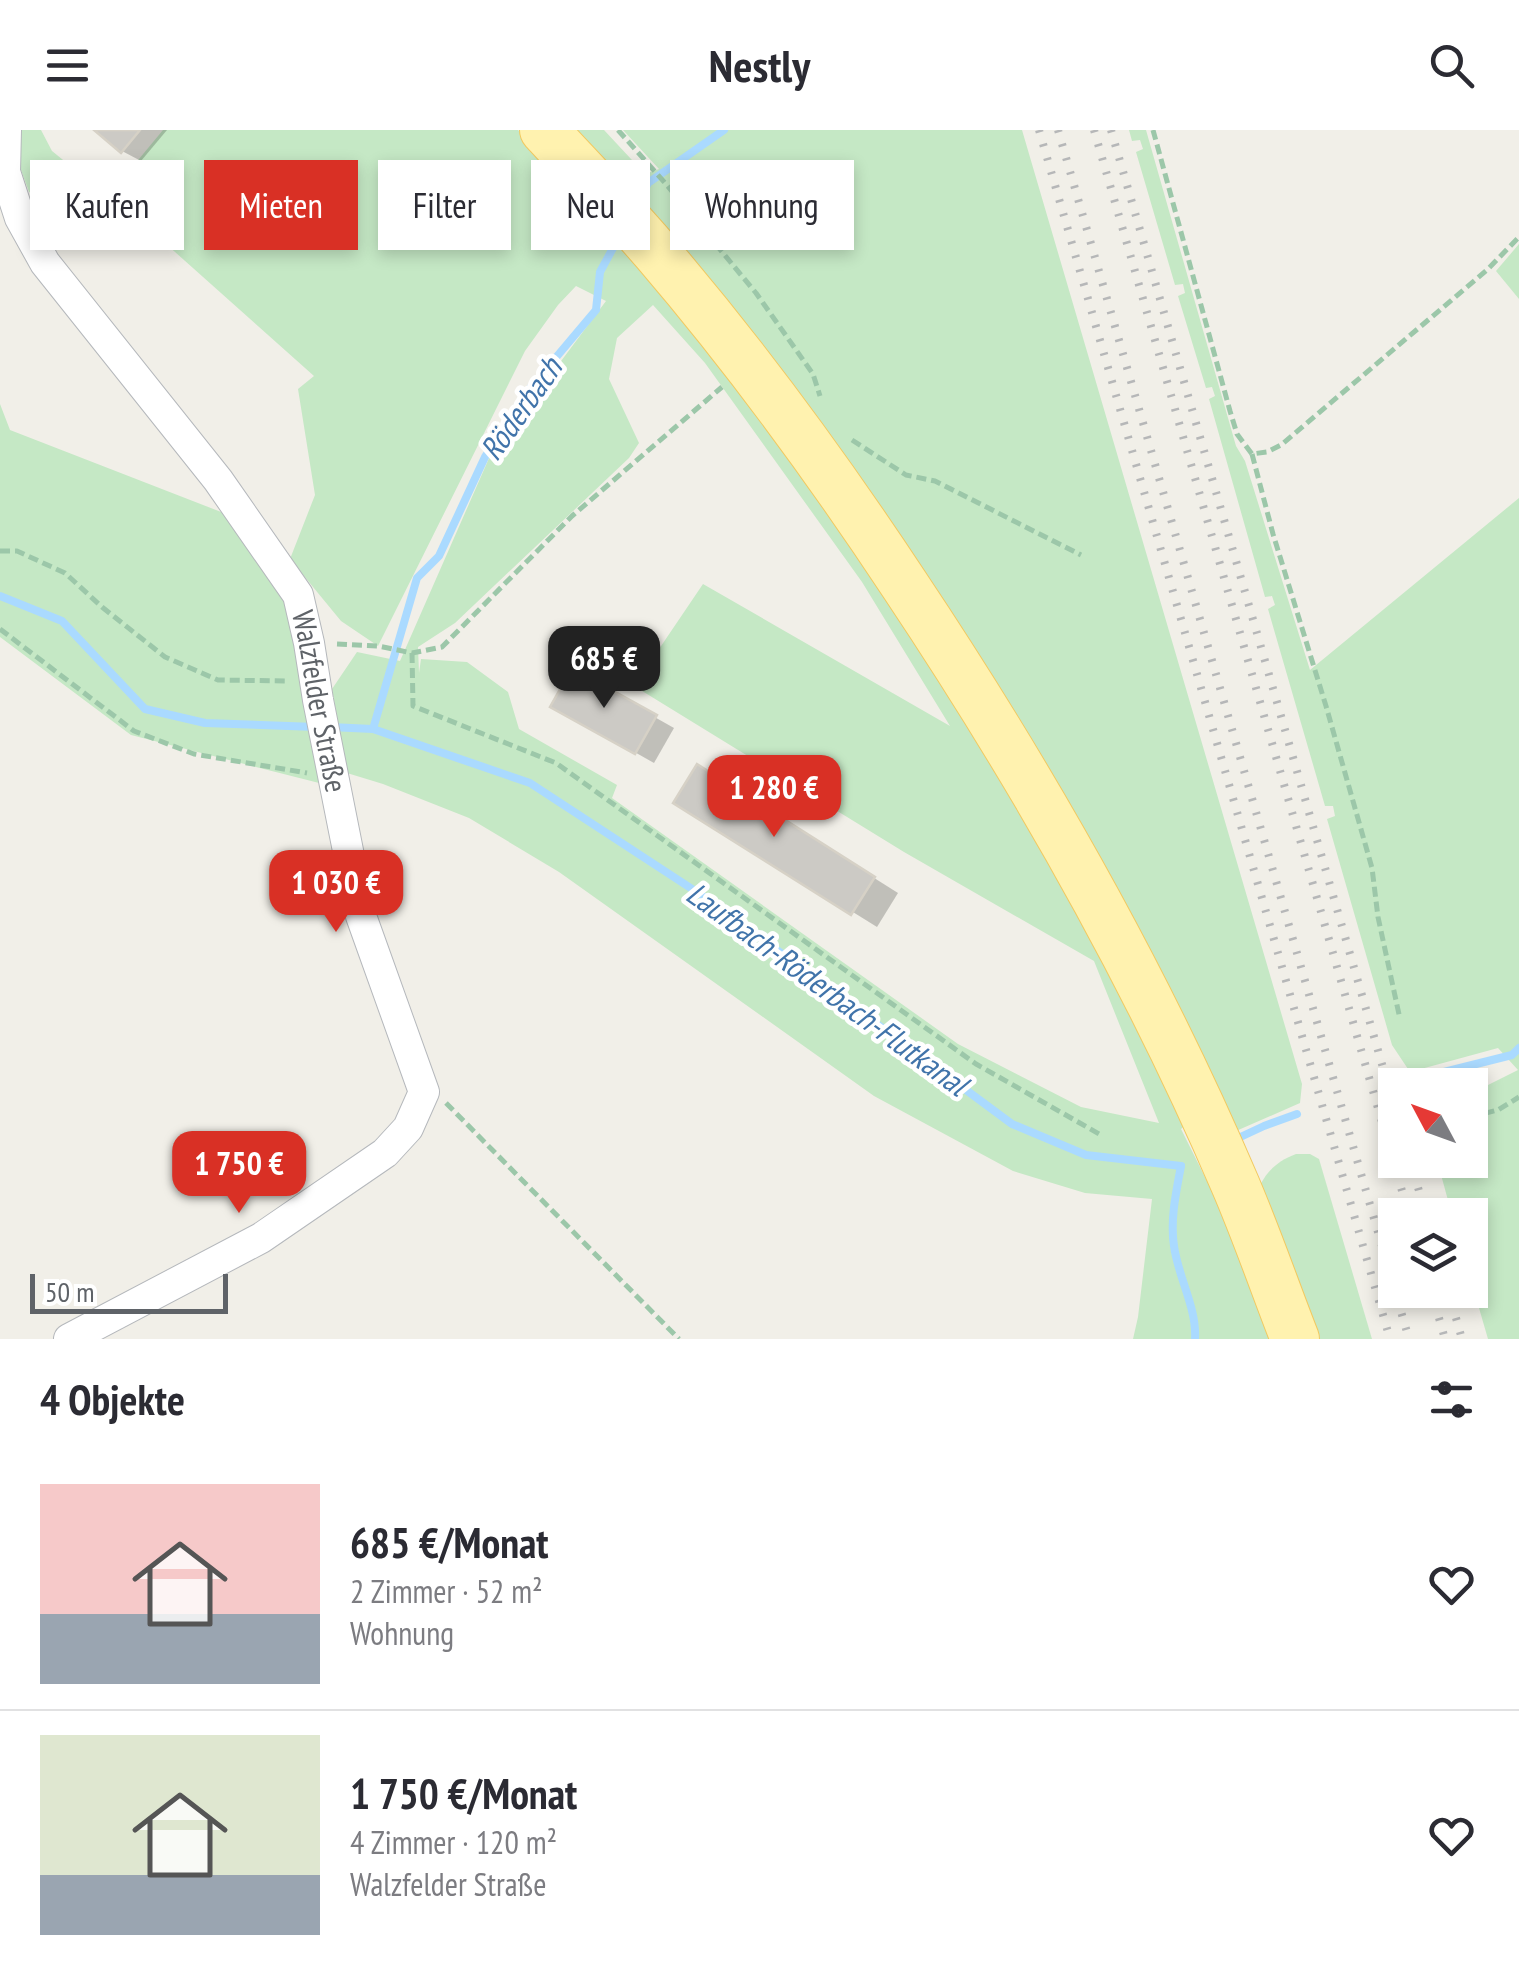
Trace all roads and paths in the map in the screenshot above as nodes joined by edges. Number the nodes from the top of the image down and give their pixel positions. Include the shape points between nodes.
1 (6, 130) edge
2 (544, 130) edge
3 (618, 130) edge
4 (1153, 130) edge
5 (1519, 236) edge
6 (724, 386) dead end
7 (821, 401) dead end
8 (843, 434) dead end
9 (1252, 454) junction
10 (0, 551) edge
11 (1081, 555) dead end
12 (0, 629) edge
13 (309, 642) junction
14 (410, 653) junction
15 (317, 691) junction
16 (333, 766) junction
17 (1400, 1019) dead end
18 (424, 1092) junction
19 (1519, 1097) edge
20 (1488, 1113) edge
21 (1102, 1135) dead end
22 (69, 1339) edge
23 (679, 1339) edge
24 (1295, 1339) edge

1 - 13 street, Walzfelder Straße via 5,172 44,262 218,480 298,596
2 - 24 main road via 734,348 842,490 966,676 1122,948 1236,1186
3 - 7 path via 767,309 814,374
4 - 9 path via 1230,411
5 - 9 path via 1281,445
6 - 14 path via 572,516 442,648
8 - 11 path via 906,474 935,481
9 - 17 path via 1372,868
10 - 15 path via 17,551 65,573 165,658 218,680
12 - 16 path via 134,731 194,754
13 - 14 path
13 - 15 street, Walzfelder Straße
14 - 21 path via 413,706 556,763 976,1064
15 - 16 street, Walzfelder Straße
16 - 18 street, Walzfelder Straße via 362,916
18 - 22 street via 408,1128 385,1153 261,1238
18 - 23 path via 459,1115
19 - 20 path

